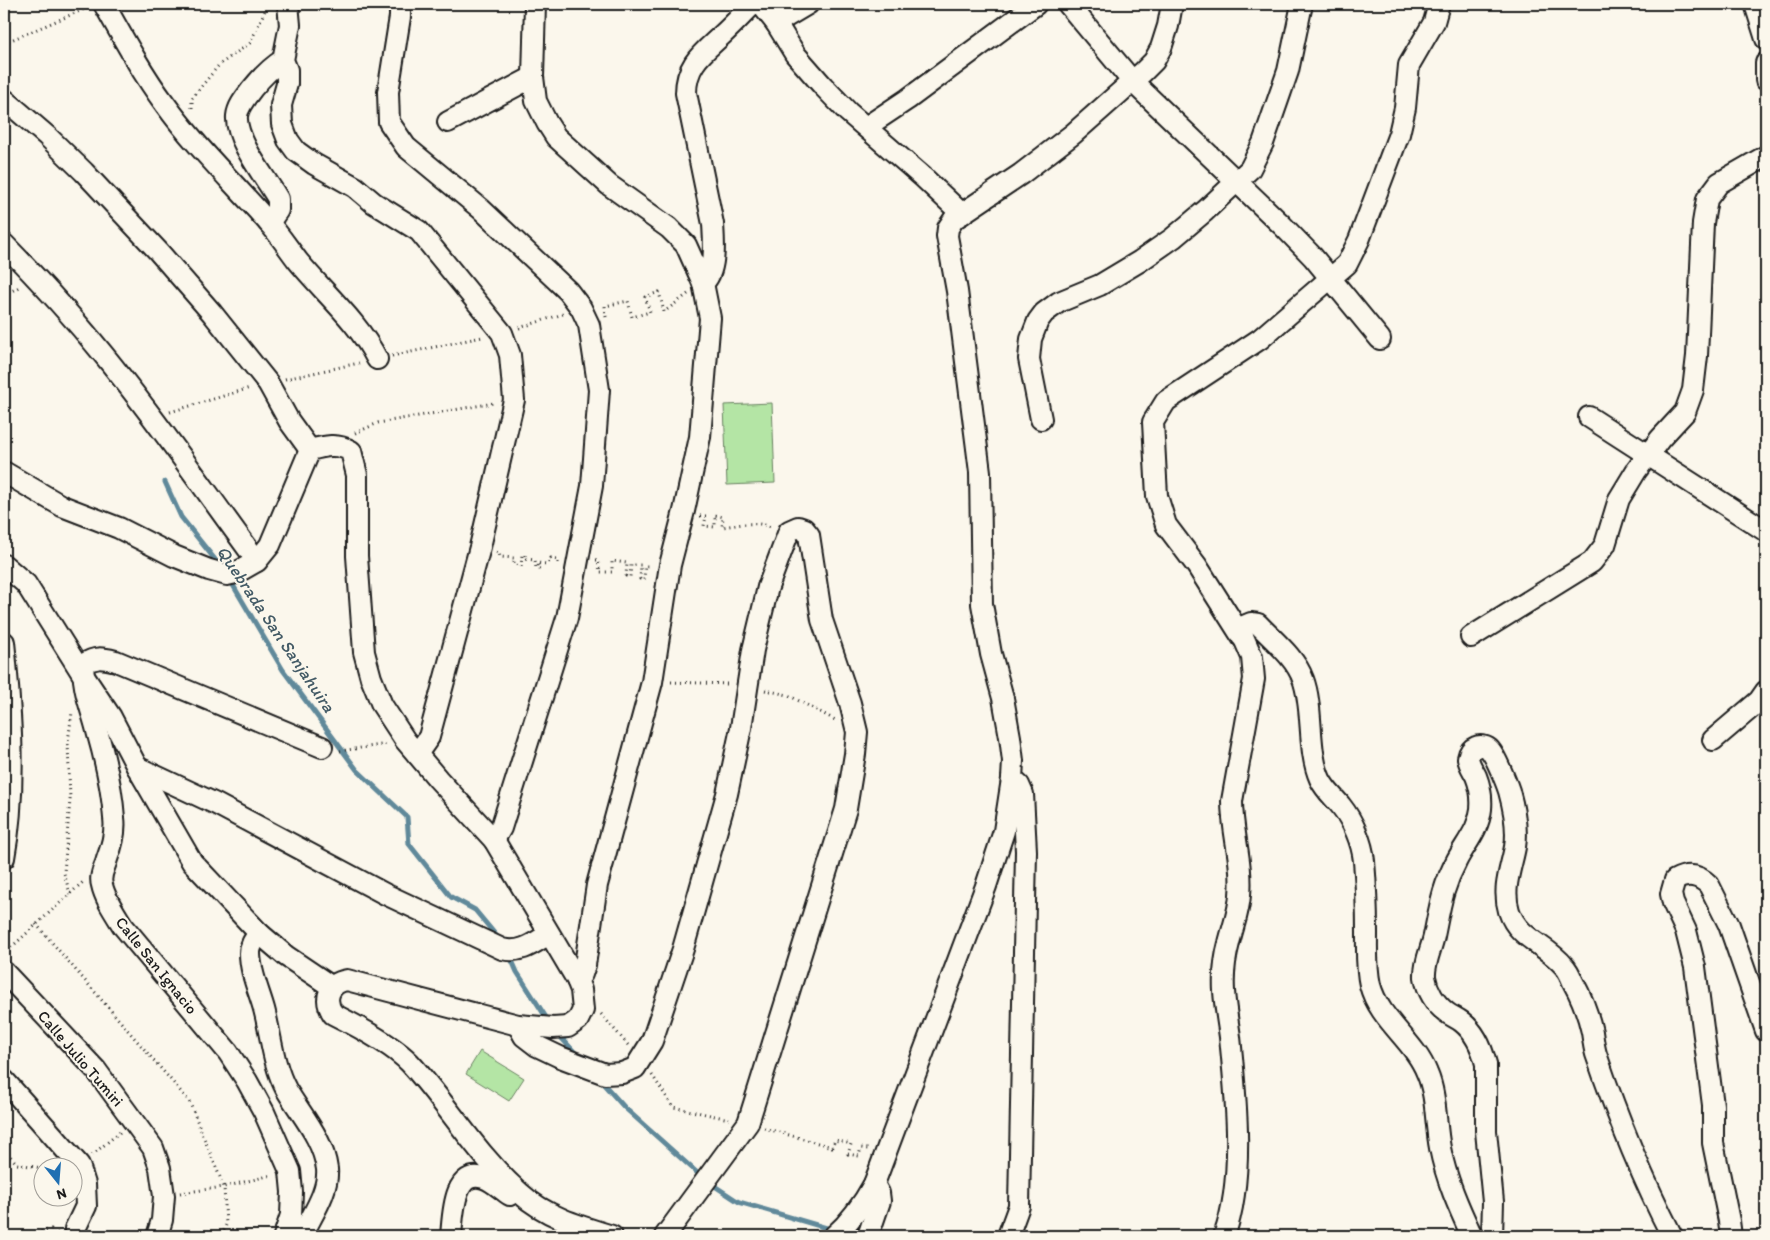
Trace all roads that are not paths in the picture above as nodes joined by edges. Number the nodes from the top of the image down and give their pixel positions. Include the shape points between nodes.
1 (288, 4) edge
2 (400, 4) edge
3 (535, 4) edge
4 (753, 4) edge
5 (761, 4) edge
6 (808, 4) edge
7 (1036, 4) edge
8 (1068, 4) edge
9 (1172, 4) edge
10 (1302, 4) edge
11 (1439, 4) edge
12 (1755, 4) edge
13 (96, 6) edge
14 (776, 23) junction
15 (1766, 39) edge
16 (283, 60) junction
17 (1766, 63) edge
18 (533, 77) junction
19 (1766, 80) edge
20 (1133, 82) junction
21 (4, 99) edge
22 (448, 122) dead end
23 (866, 127) junction
24 (1766, 156) edge
25 (1238, 182) junction
26 (962, 214) junction
27 (269, 224) junction
28 (4, 244) edge
29 (1330, 277) junction
30 (703, 283) junction
31 (1380, 339) dead end
32 (377, 359) road end
33 (1589, 417) dead end
34 (1041, 419) dead end
35 (310, 450) junction
36 (1648, 455) junction
37 (4, 472) edge
38 (1766, 531) edge
39 (257, 561) junction
40 (4, 564) edge
41 (1242, 637) junction
42 (1470, 637) dead end
43 (4, 642) edge
44 (82, 675) junction
45 (1766, 691) edge
46 (1713, 740) dead end
47 (330, 749) road end
48 (417, 754) junction
49 (137, 767) junction
50 (1012, 779) junction
51 (494, 840) junction
52 (4, 858) edge
53 (259, 933) junction
54 (549, 934) junction
55 (4, 972) edge
56 (577, 980) junction
57 (332, 987) junction
58 (518, 1025) junction
59 (1766, 1031) edge
60 (4, 1080) edge
61 (874, 1184) junction
62 (520, 1194) junction
63 (75, 1229) dead end
64 (157, 1236) edge
65 (284, 1236) edge
66 (302, 1236) edge
67 (452, 1236) edge
68 (612, 1236) edge
69 (665, 1236) edge
70 (834, 1236) edge
71 (868, 1236) edge
72 (1008, 1236) edge
73 (1224, 1236) edge
74 (1472, 1236) edge
75 (1492, 1236) edge
76 (1672, 1236) edge
77 (1731, 1236) edge

1 - 16 street via 290,25
2 - 51 street via 388,92 389,122 406,147 481,209 568,291 585,317 599,390 592,486 567,618 501,828
3 - 18 street
4 - 30 street via 701,54 686,81 714,237 711,271
5 - 14 street
6 - 14 street
7 - 23 street
8 - 20 street
9 - 20 street via 1161,48 1154,61
10 - 25 street via 1288,71 1262,143 1250,169
11 - 29 street via 1434,22 1409,65 1399,134 1359,240 1347,264
12 - 15 street
13 - 27 street via 195,142
14 - 23 street via 795,54 842,106
16 - 27 street via 256,84 237,115 239,134 278,199 278,210
16 - 48 street via 287,70 281,104 282,124 296,151 419,231 502,333 510,356 514,400 480,547 429,738
17 - 19 street
18 - 22 street
18 - 30 street via 536,102 556,137 609,184 669,228 686,245
20 - 25 street
20 - 26 street via 1073,134
21 - 35 street via 84,172 152,244 268,383
23 - 26 street
24 - 36 street via 1720,184 1708,199 1703,223 1693,390 1685,412
25 - 29 street
25 - 34 street via 1173,238 1140,261 1100,285 1058,302 1044,313 1031,339 1029,359
26 - 50 street via 954,219 947,236 980,472 982,604 1010,737
27 - 32 street via 368,342
28 - 39 street via 103,354
29 - 31 street
29 - 41 street via 1260,339 1166,402 1153,422 1157,496 1166,525
30 - 56 street via 710,318 700,437 670,565 652,682 597,885 585,965
33 - 36 street
35 - 39 street via 270,545
35 - 48 street via 323,446 343,447 351,451 357,475 357,556 364,652 382,705
36 - 38 street
36 - 42 street via 1619,499 1605,545 1592,562
37 - 39 street via 62,506 209,570 236,573
40 - 44 street via 26,584
41 - 73 street via 1252,657 1254,679 1232,801 1241,882 1238,910 1229,942 1224,993 1234,1082 1237,1170 1232,1211
41 - 74 street via 1244,626 1258,624 1289,656 1303,679 1320,779 1348,817 1361,845 1367,968 1371,988 1381,1010 1413,1048 1427,1073 1445,1169
43 - 52 street via 12,804
44 - 47 street via 84,664 90,660 100,657 116,661
44 - 49 street via 112,717
44 - 65 street, Calle San Ignacio via 113,805 115,830 101,884 123,926 228,1052 264,1112 290,1171 290,1215
45 - 46 street
48 - 51 street
49 - 53 street via 192,862
49 - 54 street via 216,804 385,894 502,949 521,950
50 - 61 street via 1004,831 986,886
50 - 72 street via 1023,794 1026,851 1019,1206
51 - 54 street
53 - 57 street
53 - 66 street via 252,942 250,959 271,1044 285,1088 312,1128 327,1170 319,1203
54 - 56 street
55 - 64 street, Calle Julio Tumiri via 96,1070 154,1148 164,1196
56 - 58 street via 583,1001 578,1020 568,1027
57 - 58 street via 347,980
57 - 62 street via 328,1002 333,1014 408,1061 476,1146
58 - 69 street via 524,1036 538,1046 605,1074 622,1073 635,1068 642,1060 652,1041 683,949 727,794 768,587 787,534 798,527 804,529 809,535 822,620 857,732 846,809 748,1123
59 - 77 street via 1729,925 1709,885 1690,875 1675,880 1673,903 1686,931 1696,967 1713,1105 1713,1143
60 - 63 street via 79,1165 86,1184 86,1206
61 - 70 street via 847,1225
61 - 71 street via 880,1200
62 - 67 street via 512,1196 484,1178 463,1181 456,1196
62 - 68 street via 566,1222
75 - 76 street via 1484,1054 1469,1028 1435,1001 1425,977 1425,965 1444,889 1479,820 1480,788 1468,758 1471,750 1482,746 1490,750 1513,804 1515,845 1506,888 1512,918 1521,932 1564,966 1579,993 1612,1098

